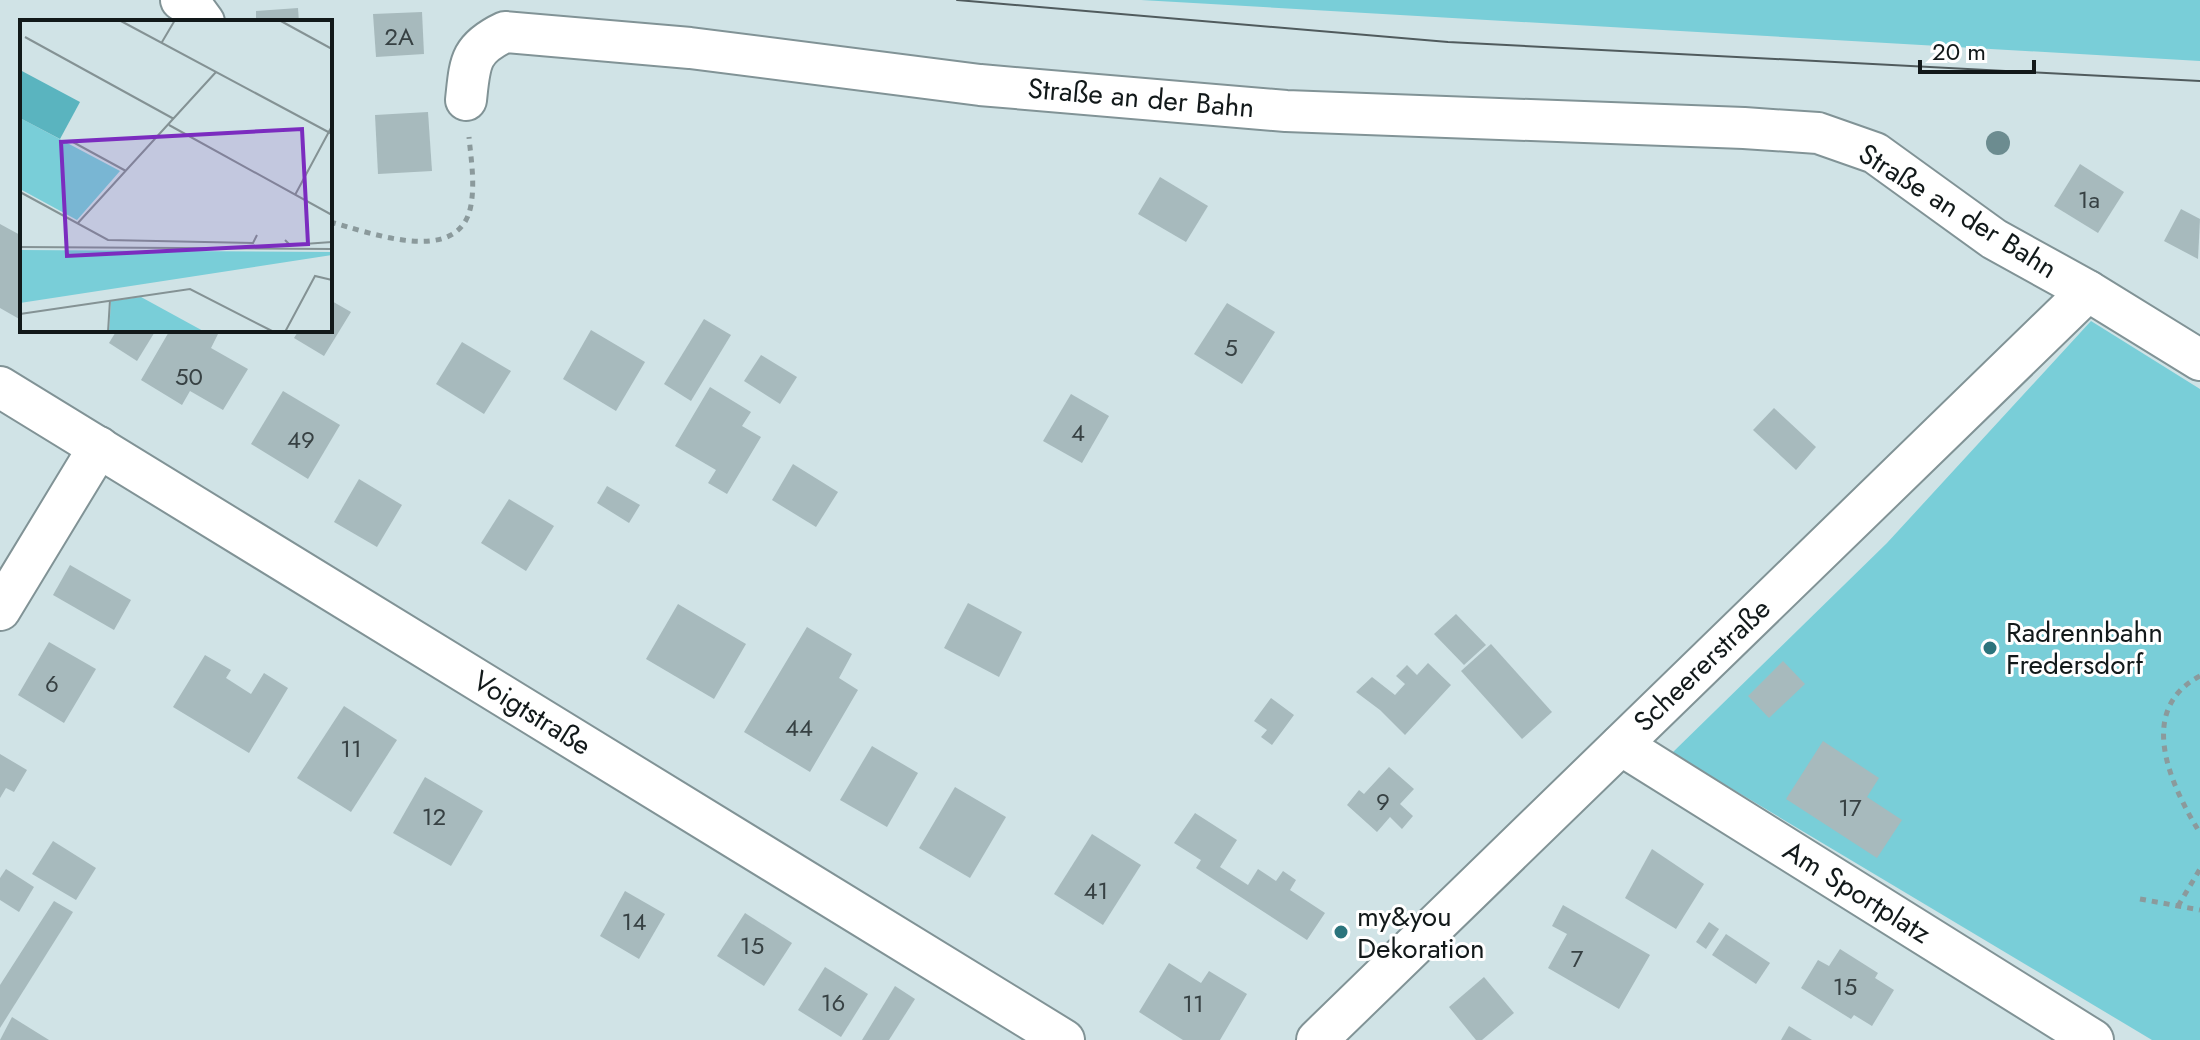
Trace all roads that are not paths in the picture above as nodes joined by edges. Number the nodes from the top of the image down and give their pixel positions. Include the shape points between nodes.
1 (181, 0) edge
2 (203, 20) edge
3 (466, 100) road end
4 (2088, 291) junction
5 (2200, 360) edge
6 (0, 387) edge
7 (99, 447) junction
8 (0, 610) edge
9 (1621, 745) junction
10 (1064, 1040) edge
11 (1317, 1040) edge
12 (2093, 1040) edge

1 - 2 street
3 - 4 street, Straße an der Bahn via 470,64 484,42 505,32 690,48 980,85 1286,111 1818,133 1875,153 1994,239
4 - 5 street
4 - 9 street, Scheererstraße
6 - 7 street, Voigtstraße
7 - 8 street
7 - 10 street, Voigtstraße
9 - 11 street, Scheererstraße
9 - 12 street, Am Sportplatz

